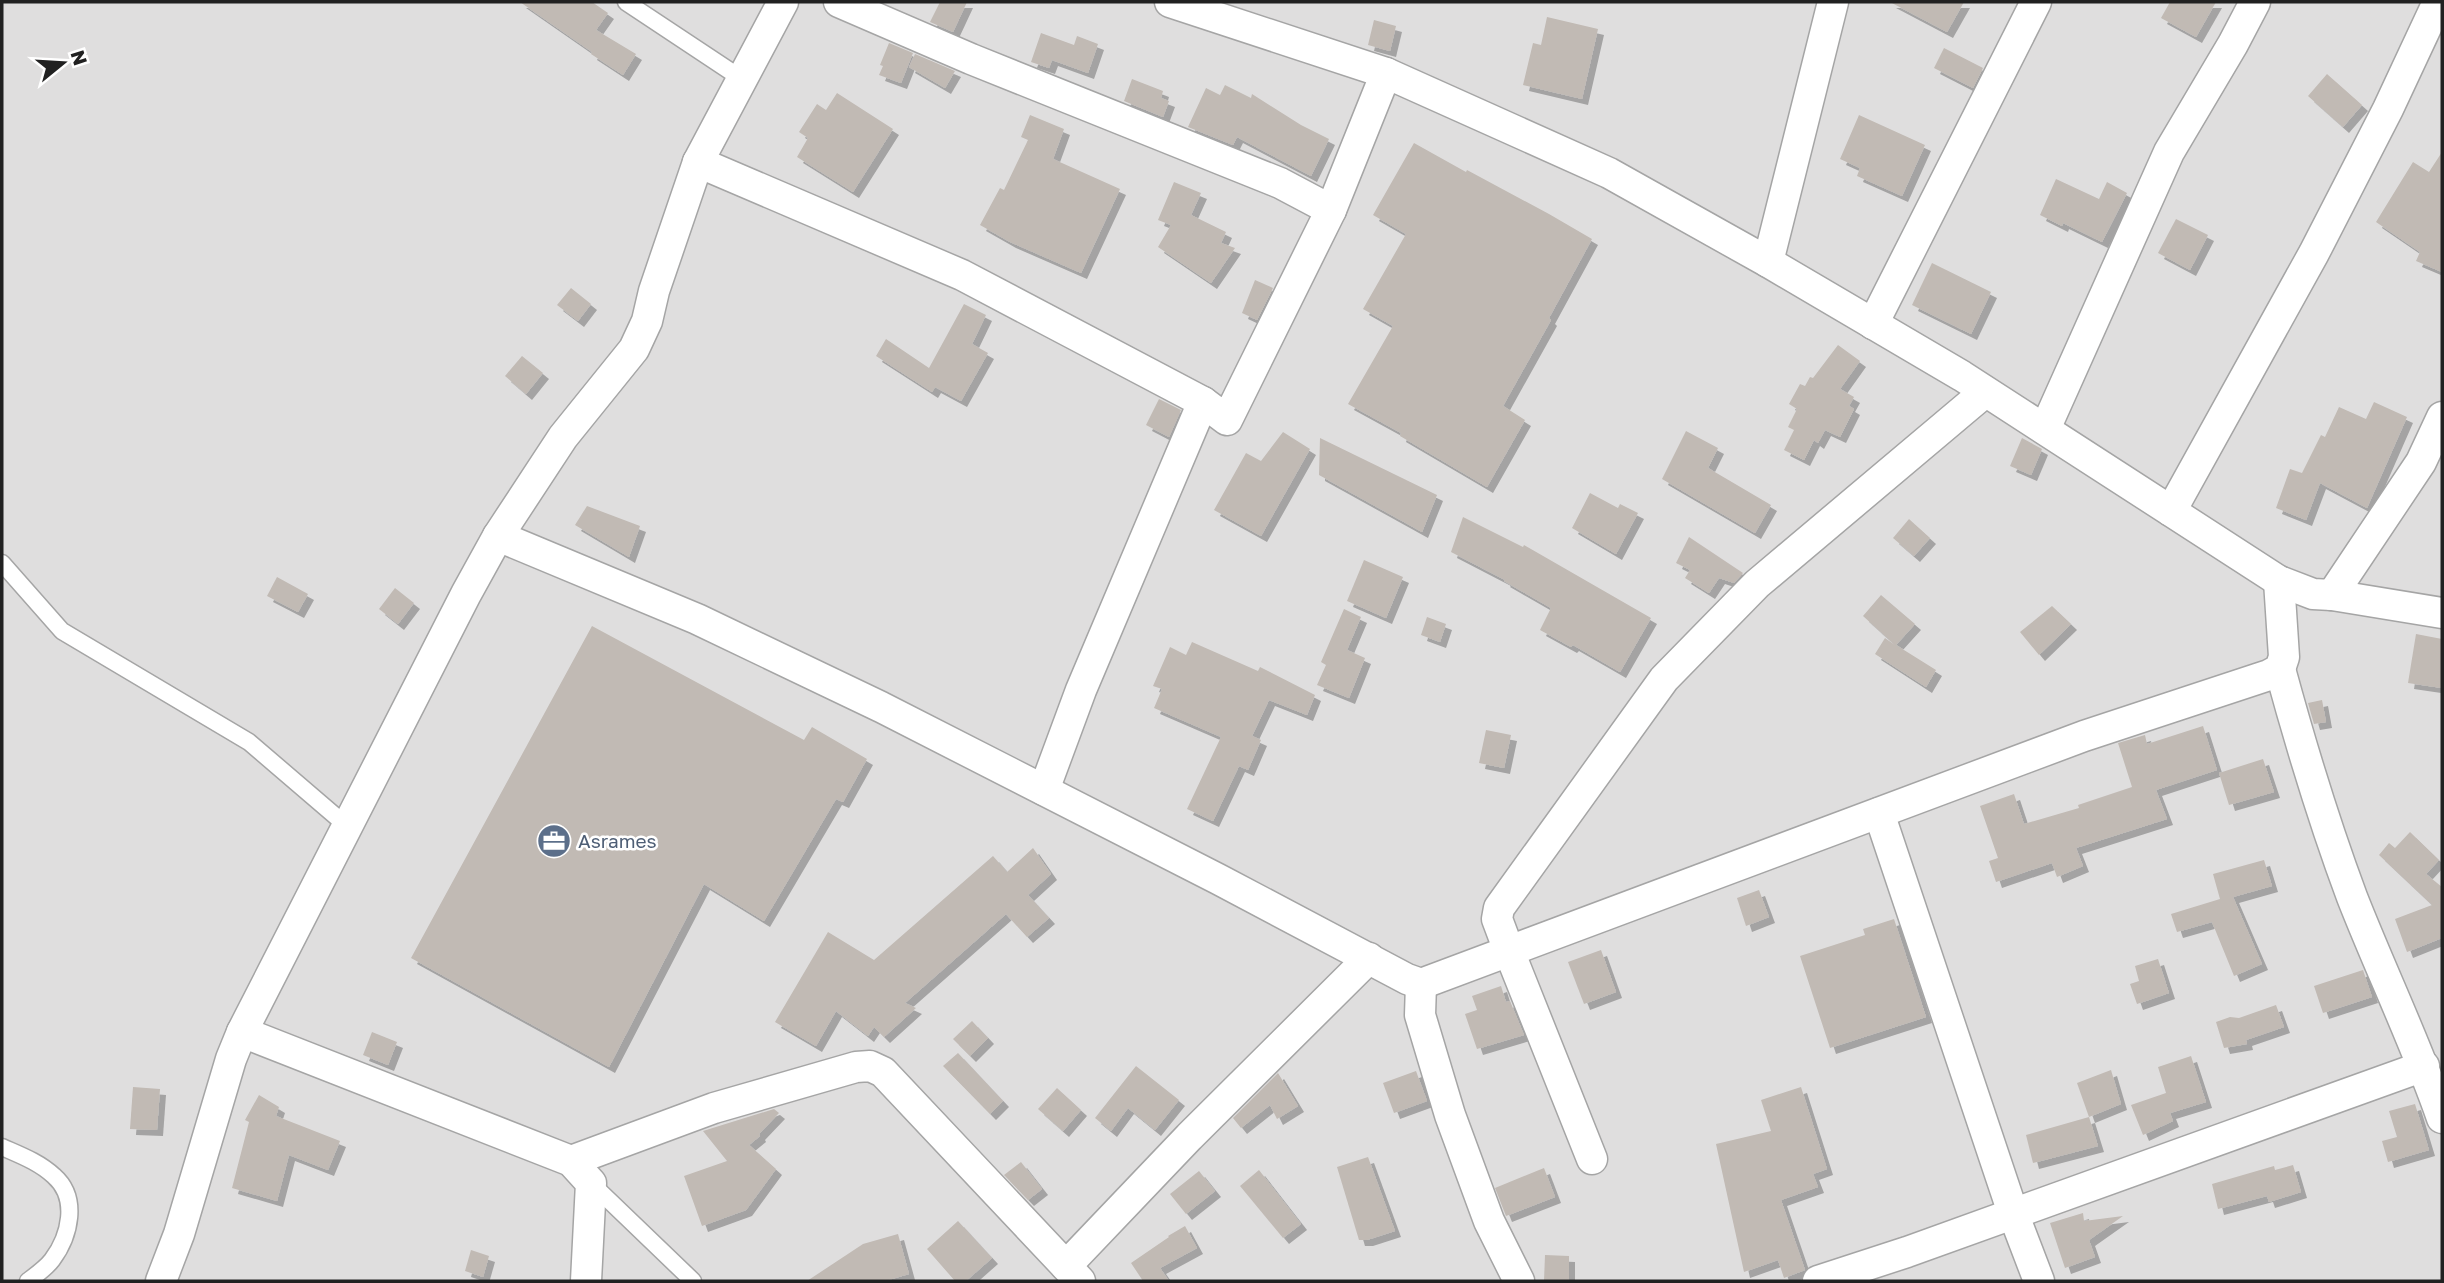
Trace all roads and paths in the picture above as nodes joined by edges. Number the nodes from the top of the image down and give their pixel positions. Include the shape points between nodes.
1 (626, 2) edge
2 (783, 2) edge
3 (839, 2) edge
4 (1170, 2) edge
5 (1833, 2) edge
6 (2036, 2) edge
7 (2255, 2) edge
8 (2438, 2) edge
9 (1252, 14) edge
10 (1386, 73) junction
11 (742, 79) junction
12 (698, 162) junction
13 (1331, 210) junction
14 (1768, 262) junction
15 (1873, 324) junction
16 (1985, 392) junction
17 (1203, 402) junction
18 (2442, 417) edge
19 (2045, 429) junction
20 (2171, 511) junction
21 (498, 536) junction
22 (2, 563) edge
23 (2279, 581) junction
24 (2332, 595) junction
25 (2442, 613) edge
26 (2280, 669) junction
27 (1044, 790) junction
28 (1879, 813) junction
29 (347, 826) junction
30 (1509, 951) junction
31 (1369, 958) junction
32 (1421, 984) junction
33 (242, 1032) junction
34 (2424, 1066) junction
35 (2442, 1118) edge
36 (2, 1147) edge
37 (1592, 1159) dead end
38 (571, 1161) junction
39 (591, 1183) junction
40 (2013, 1213) junction
41 (1073, 1274) edge
42 (28, 1281) edge
43 (161, 1281) edge
44 (586, 1281) edge
45 (693, 1281) edge
46 (1519, 1281) edge
47 (1818, 1281) edge
48 (2039, 1281) edge

1 - 11 lane
2 - 11 street
3 - 13 street via 1280,183
4 - 9 street
5 - 14 street
6 - 15 street
7 - 19 street via 2169,152
8 - 20 street via 2314,253
9 - 10 street
10 - 13 street
10 - 14 street via 1609,173
11 - 12 street
12 - 17 street via 962,275
12 - 21 street via 634,349 564,437
13 - 17 street via 1227,420
14 - 15 street
15 - 16 street
16 - 19 street
16 - 30 street via 1757,584 1664,679 1499,908 1497,919
17 - 27 street via 1081,690
18 - 24 street via 2421,461
19 - 20 street
20 - 23 street
21 - 27 street via 696,619
21 - 29 street
22 - 29 lane via 62,631 249,742
23 - 24 street via 2313,594
23 - 26 street via 2284,657
24 - 25 street
26 - 28 street
26 - 34 street via 2306,765 2348,886
27 - 31 street
28 - 30 street
28 - 40 street
29 - 33 street
30 - 32 street
30 - 37 street
31 - 32 street
31 - 41 street via 1189,1137
32 - 46 street via 1420,1015 1450,1115 1489,1221
33 - 38 street
33 - 43 street
34 - 35 street
34 - 40 street
36 - 42 lane via 35,1161 57,1178 69,1200 69,1231 52,1261
38 - 39 street
38 - 41 street via 714,1108 870,1066 883,1072
39 - 44 street
39 - 45 lane
40 - 47 street
40 - 48 street

